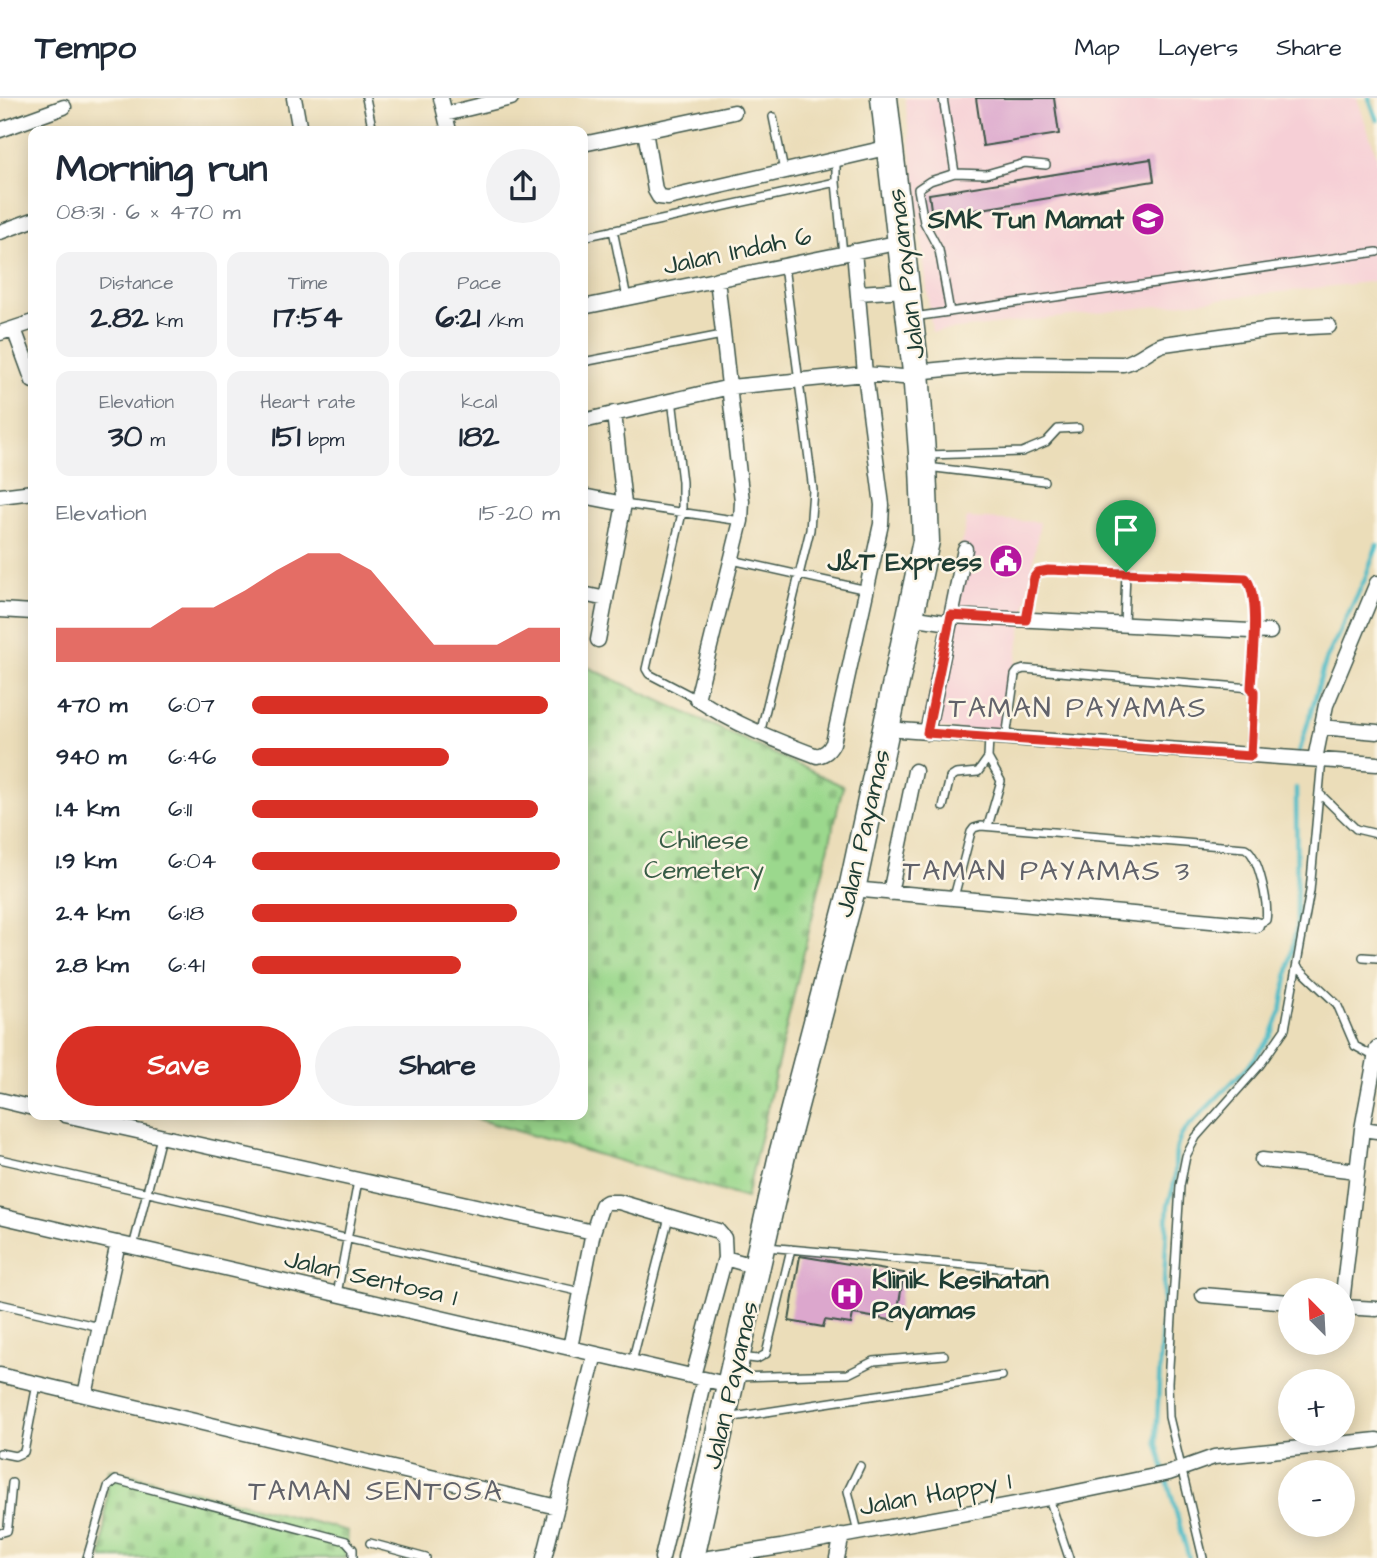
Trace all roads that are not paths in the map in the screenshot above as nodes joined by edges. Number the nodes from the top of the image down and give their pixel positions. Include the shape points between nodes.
1 (366, 98) edge
2 (442, 98) edge
3 (511, 98) edge
4 (884, 98) edge
5 (943, 98) edge
6 (294, 100) edge
7 (64, 107) dead end
8 (734, 112) dead end
9 (445, 114) junction
10 (773, 117) dead end
11 (298, 126) edge
12 (372, 126) edge
13 (448, 126) edge
14 (0, 130) edge
15 (645, 131) junction
16 (588, 143) edge
17 (890, 146) junction
18 (836, 159) junction
19 (1046, 165) dead end
20 (784, 171) junction
21 (955, 173) junction
22 (836, 182) junction
23 (28, 222) edge
24 (614, 230) junction
25 (0, 232) edge
26 (588, 236) edge
27 (901, 242) junction
28 (1377, 252) edge
29 (849, 253) junction
30 (785, 266) junction
31 (717, 279) junction
32 (906, 290) junction
33 (858, 293) junction
34 (627, 298) junction
35 (588, 306) edge
36 (950, 312) junction
37 (910, 317) junction
38 (28, 324) edge
39 (1329, 326) dead end
40 (7, 331) edge
41 (722, 335) junction
42 (588, 361) edge
43 (28, 371) edge
44 (865, 374) junction
45 (916, 375) junction
46 (798, 379) junction
47 (730, 387) junction
48 (672, 399) junction
49 (614, 413) junction
50 (588, 420) edge
51 (1078, 428) dead end
52 (923, 460) junction
53 (1044, 481) dead end
54 (28, 493) edge
55 (0, 496) edge
56 (588, 497) edge
57 (624, 504) junction
58 (682, 513) junction
59 (741, 521) junction
60 (965, 549) dead end
61 (732, 560) junction
62 (1126, 572) junction
63 (799, 575) junction
64 (1377, 583) edge
65 (867, 590) junction
66 (588, 595) edge
67 (606, 599) junction
68 (0, 610) edge
69 (28, 612) edge
70 (909, 617) junction
71 (951, 619) junction
72 (1026, 620) junction
73 (1124, 624) junction
74 (1254, 631) junction
75 (1270, 632) dead end
76 (598, 640) dead end
77 (1251, 688) junction
78 (697, 699) junction
79 (1321, 727) junction
80 (886, 729) junction
81 (1377, 732) edge
82 (927, 733) junction
83 (760, 734) junction
84 (989, 737) junction
85 (1006, 738) junction
86 (1251, 756) junction
87 (989, 758) junction
88 (1318, 759) junction
89 (1377, 764) edge
90 (915, 771) dead end
91 (1320, 793) junction
92 (943, 807) dead end
93 (988, 826) junction
94 (1377, 834) edge
95 (852, 889) junction
96 (890, 892) junction
97 (954, 898) junction
98 (1256, 925) joint
99 (1363, 957) dead end
100 (1377, 958) edge
101 (1297, 966) junction
102 (1376, 1052) edge
103 (0, 1100) edge
104 (28, 1107) edge
105 (88, 1120) edge
106 (1370, 1130) edge
107 (161, 1136) junction
108 (0, 1159) edge
109 (1262, 1160) dead end
110 (1357, 1171) junction
111 (358, 1181) junction
112 (146, 1194) junction
113 (0, 1216) edge
114 (670, 1216) junction
115 (593, 1232) junction
116 (347, 1239) junction
117 (118, 1244) junction
118 (133, 1247) junction
119 (790, 1249) junction
120 (759, 1256) junction
121 (724, 1258) junction
122 (1042, 1272) dead end
123 (1345, 1278) edge
124 (581, 1292) junction
125 (337, 1294) junction
126 (1203, 1295) dead end
127 (1278, 1301) edge
128 (0, 1304) edge
129 (1355, 1307) edge
130 (1377, 1310) edge
131 (100, 1327) junction
132 (570, 1348) junction
133 (595, 1354) junction
134 (944, 1355) dead end
135 (632, 1362) junction
136 (733, 1373) junction
137 (0, 1375) edge
138 (1002, 1377) dead end
139 (699, 1378) junction
140 (37, 1384) junction
141 (85, 1395) junction
142 (723, 1418) junction
143 (1377, 1440) edge
144 (0, 1453) edge
145 (860, 1465) dead end
146 (1176, 1471) junction
147 (12, 1483) dead end
148 (1048, 1498) junction
149 (556, 1507) junction
150 (858, 1532) junction
151 (0, 1533) edge
152 (842, 1535) junction
153 (370, 1543) dead end
154 (780, 1553) edge
155 (87, 1558) edge
156 (353, 1558) edge
157 (426, 1558) edge
158 (544, 1558) edge
159 (662, 1558) edge
160 (691, 1558) edge
161 (709, 1558) edge
162 (837, 1558) edge
163 (1069, 1558) edge
164 (1203, 1558) edge

1 - 12 lane
2 - 9 street
3 - 9 street
4 - 17 highway, Jalan Payamas
5 - 21 lane
6 - 11 street
7 - 14 street
8 - 15 street
9 - 13 street
10 - 20 lane
15 - 16 street
15 - 20 street via 659,197
17 - 18 street
17 - 27 highway, Jalan Payamas
18 - 20 street
18 - 22 lane
19 - 21 lane via 1025,163 986,174
21 - 36 lane via 918,189 924,222 939,250
22 - 24 lane
22 - 29 lane
23 - 25 street
24 - 26 lane
24 - 34 lane
27 - 29 street, Jalan Indah 6
27 - 32 highway, Jalan Payamas
28 - 36 lane
29 - 30 street, Jalan Indah 6
29 - 33 street
30 - 31 street, Jalan Indah 6
30 - 46 lane
31 - 34 street, Jalan Indah 6
31 - 41 street
32 - 33 street
32 - 37 highway, Jalan Payamas
33 - 44 street
34 - 35 street, Jalan Indah 6
36 - 37 lane
37 - 45 highway, Jalan Payamas
38 - 40 street
39 - 45 street via 1164,344 1123,364 1006,363
40 - 43 street
41 - 42 lane
41 - 47 street
44 - 45 street
44 - 46 street
44 - 65 street via 882,505
45 - 52 highway, Jalan Payamas
46 - 47 street
46 - 63 lane via 813,490 810,530
47 - 48 street
47 - 59 street via 742,489
48 - 49 street
48 - 58 lane
49 - 50 street
49 - 57 street
51 - 52 lane via 1058,429 1048,440 1020,452
52 - 53 lane
52 - 70 highway, Jalan Payamas via 926,541
54 - 55 street
56 - 57 street
57 - 58 lane
57 - 67 street
58 - 59 lane
58 - 78 lane via 646,669
59 - 61 street
60 - 71 street
61 - 63 lane
61 - 78 street
62 - 72 lane via 1038,572
62 - 73 lane
62 - 74 lane via 1246,578 1252,589
63 - 65 lane
63 - 83 lane
64 - 79 street via 1335,679
65 - 83 street via 831,748 817,756
66 - 67 street
67 - 76 street
68 - 69 street
70 - 71 street
70 - 80 highway, Jalan Payamas
71 - 72 street
71 - 82 street
72 - 73 street
73 - 74 street
74 - 75 street
74 - 77 lane
77 - 85 lane via 1024,669 1015,675
77 - 86 lane
78 - 83 street
79 - 81 street
79 - 88 street
80 - 82 street
80 - 95 highway, Jalan Payamas
82 - 84 street
84 - 85 street
84 - 87 lane
85 - 86 street
86 - 88 street
87 - 92 lane via 978,772 950,778
87 - 93 lane via 1001,782
88 - 89 street
88 - 91 lane
90 - 96 street
91 - 94 lane via 1356,829
91 - 101 lane
93 - 97 lane via 971,832
93 - 98 lane via 1249,850 1268,906 1266,920
95 - 96 street
95 - 120 highway, Jalan Payamas
96 - 97 street
97 - 98 street
99 - 100 lane
101 - 102 lane via 1337,1004 1355,1046
101 - 146 lane via 1285,1030 1202,1129 1186,1156 1180,1186 1168,1383
102 - 106 street
103 - 104 street
105 - 107 street
106 - 110 street
107 - 111 street
107 - 112 lane
108 - 112 lane
109 - 110 street
110 - 123 street
111 - 115 street
111 - 116 lane
112 - 116 lane
112 - 118 lane
113 - 117 street, Jalan Sentosa 1
114 - 115 street via 607,1202 601,1205
114 - 121 street via 718,1231 724,1238
114 - 135 lane
115 - 124 street
116 - 124 lane
116 - 125 lane
117 - 118 street, Jalan Sentosa 1
117 - 131 street
118 - 125 street, Jalan Sentosa 1
119 - 120 lane
119 - 122 lane
119 - 136 lane via 768,1351
120 - 121 street
120 - 136 highway, Jalan Payamas
121 - 139 street
124 - 132 street
125 - 132 street, Jalan Sentosa 1
126 - 127 street
128 - 131 lane
129 - 130 street
131 - 141 street
132 - 133 street, Jalan Sentosa 1
133 - 135 street, Jalan Sentosa 1
133 - 149 street
134 - 136 lane via 872,1362 848,1374
135 - 139 street, Jalan Sentosa 1
136 - 139 street, Jalan Sentosa 1
136 - 142 highway, Jalan Payamas
137 - 140 street
138 - 142 lane
139 - 159 street
140 - 141 street
140 - 144 lane via 24,1452 15,1456
141 - 149 street
142 - 160 highway, Jalan Payamas
143 - 146 street, Jalan Happy 1 via 1214,1457
145 - 150 lane via 848,1491
146 - 148 street, Jalan Happy 1
146 - 164 lane
147 - 151 lane via 9,1526
148 - 150 street, Jalan Happy 1
148 - 163 lane
149 - 158 street
150 - 152 street, Jalan Happy 1
152 - 154 street, Jalan Happy 1
152 - 162 street
153 - 157 lane
154 - 161 street, Jalan Happy 1
155 - 156 lane via 108,1487 116,1480 346,1541

